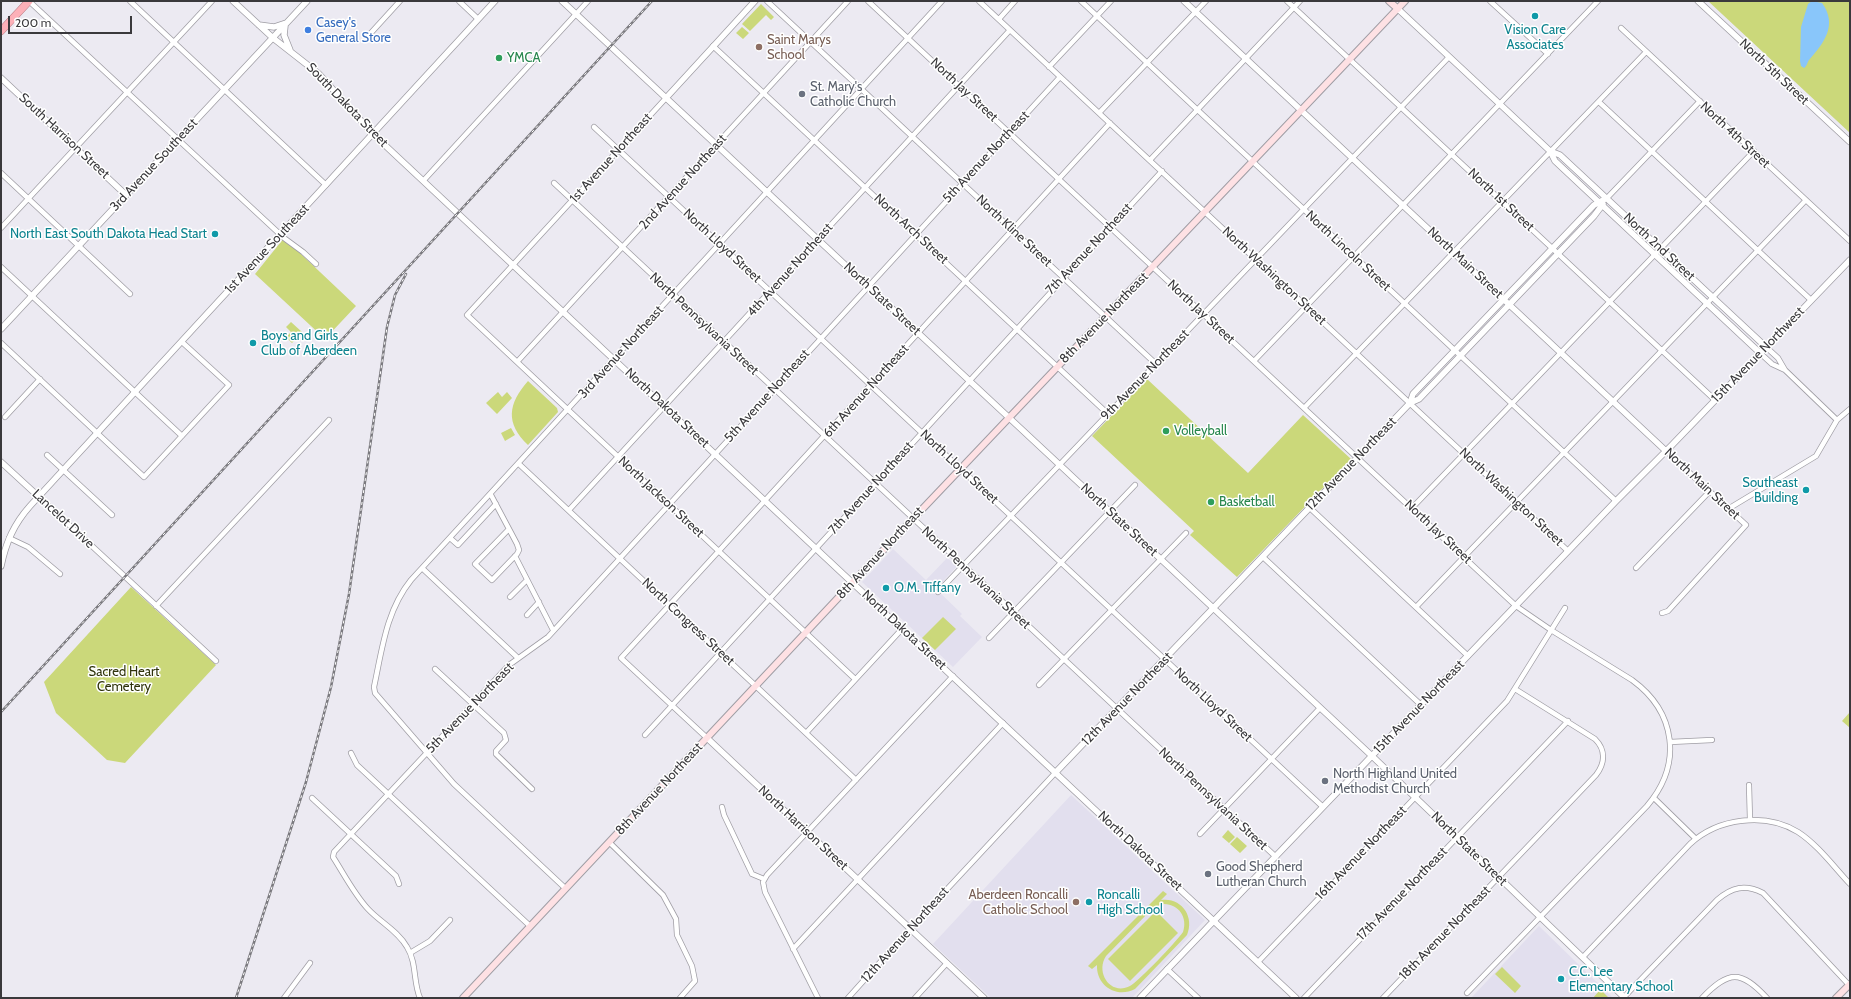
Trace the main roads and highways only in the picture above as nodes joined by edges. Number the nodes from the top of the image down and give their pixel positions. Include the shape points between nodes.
1 (29, 1) edge
2 (1389, 1) edge
3 (1406, 1) edge
4 (1398, 9) junction
5 (1, 31) edge
6 (1849, 984) edge
7 (463, 998) edge
8 (1836, 998) edge

1 - 5 highway
2 - 4 main road, North 2nd Street
3 - 4 main road, 8th Avenue Northeast
4 - 7 main road, 8th Avenue Northeast via 960,468
6 - 8 main road

